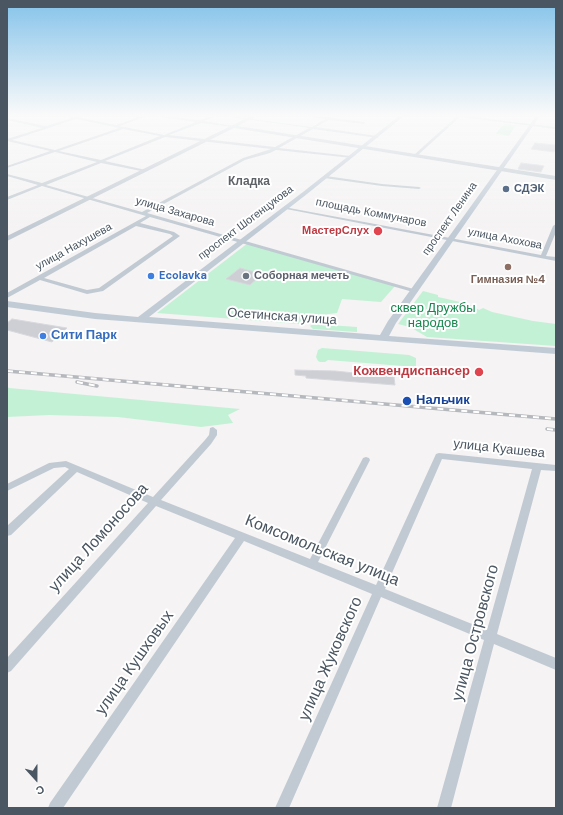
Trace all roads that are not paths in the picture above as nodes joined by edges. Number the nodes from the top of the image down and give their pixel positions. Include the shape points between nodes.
1 (47, 154) edge
2 (70, 154) edge
3 (120, 154) edge
4 (178, 154) edge
5 (263, 154) edge
6 (326, 154) edge
7 (355, 154) edge
8 (410, 154) edge
9 (511, 154) edge
10 (416, 155) joint
11 (351, 157) junction
12 (103, 161) junction
13 (7, 167) edge
14 (501, 169) junction
15 (144, 171) junction
16 (7, 172) edge
17 (7, 175) edge
18 (326, 177) junction
19 (556, 178) edge
20 (44, 185) junction
21 (419, 188) dead end
22 (90, 198) junction
23 (7, 199) edge
24 (286, 208) junction
25 (144, 213) junction
26 (151, 215) junction
27 (136, 224) junction
28 (556, 226) edge
29 (7, 239) edge
30 (451, 239) junction
31 (242, 241) junction
32 (543, 257) junction
33 (556, 259) edge
34 (39, 278) junction
35 (415, 291) junction
36 (7, 296) edge
37 (7, 304) edge
38 (141, 319) junction
39 (384, 337) junction
40 (556, 351) edge
41 (213, 430) dead end
42 (439, 456) joint
43 (366, 460) dead end
44 (537, 466) junction
45 (76, 468) junction
46 (556, 468) edge
47 (7, 488) edge
48 (153, 501) junction
49 (7, 532) edge
50 (242, 536) junction
51 (312, 564) junction
52 (379, 591) junction
53 (491, 638) junction
54 (556, 664) edge
55 (7, 667) edge
56 (54, 808) edge
57 (282, 808) edge
58 (444, 808) edge

1 - 13 street
2 - 12 street
3 - 12 street
4 - 15 street
5 - 25 street via 244,159
6 - 11 street
7 - 11 main road, проспект Шогенцукова
8 - 10 street
9 - 14 main road, проспект Ленина
10 - 14 street
11 - 18 main road, проспект Шогенцукова
12 - 15 street
12 - 20 street
14 - 19 street
14 - 30 main road, проспект Ленина
15 - 22 street
16 - 20 street, улица Захарова via 43,182
17 - 20 street, улица Захарова
18 - 21 street
18 - 24 main road, проспект Шогенцукова
20 - 22 street, улица Захарова
20 - 23 street
22 - 25 street, улица Захарова
22 - 29 street
24 - 30 street, площадь Коммунаров
24 - 31 main road, проспект Шогенцукова
25 - 26 street, улица Захарова
26 - 27 street, улица Нахушева
26 - 31 street, улица Захарова
27 - 34 street, улица Нахушева
27 - 34 street via 178,236 101,290 87,292
28 - 32 street
30 - 32 street, улица Ахохова
30 - 35 main road, проспект Ленина
31 - 35 street, улица Захарова
31 - 38 main road, проспект Шогенцукова
32 - 33 street, улица Ахохова
34 - 36 street, улица Нахушева
35 - 39 main road, проспект Ленина via 391,323
37 - 38 main road, Осетинская улица
38 - 39 main road, Осетинская улица
39 - 40 main road, Осетинская улица
41 - 48 street, улица Ломоносова via 208,442
42 - 44 street, улица Куашева
42 - 52 street, улица Жуковского
43 - 51 street
44 - 46 street, улица Куашева
44 - 53 street, улица Островского
45 - 47 street, Комсомольская улица via 66,464 52,465
45 - 48 street, Комсомольская улица
45 - 49 street
48 - 50 street, Комсомольская улица
48 - 55 street, улица Ломоносова
50 - 51 street, Комсомольская улица
50 - 56 street, улица Кушховых
51 - 52 street, Комсомольская улица
52 - 53 street, Комсомольская улица
52 - 57 street, улица Жуковского
53 - 54 street, Комсомольская улица
53 - 58 street, улица Островского

